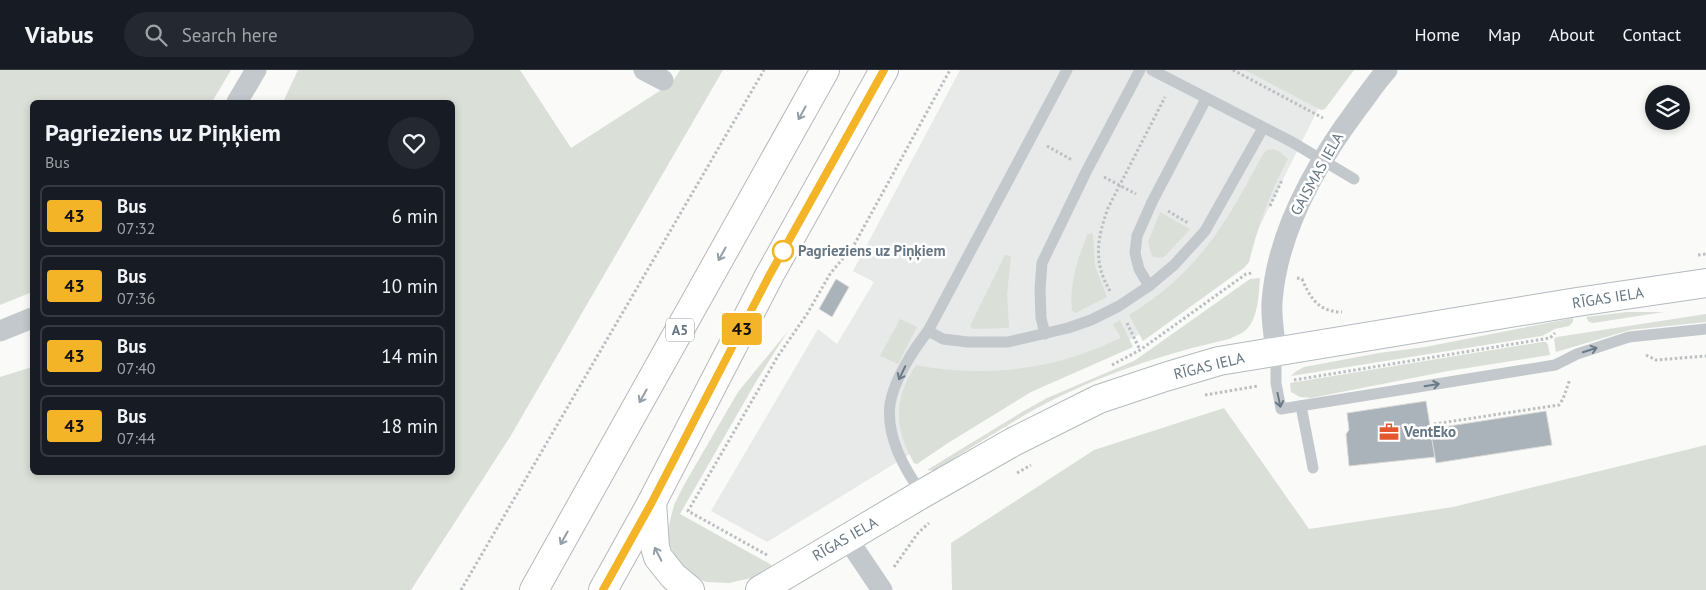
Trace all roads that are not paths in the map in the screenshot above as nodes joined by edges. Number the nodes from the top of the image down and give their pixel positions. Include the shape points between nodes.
1 (256, 70) edge
2 (644, 70) edge
3 (825, 70) edge
4 (884, 70) edge
5 (1067, 70) edge
6 (1140, 70) edge
7 (1152, 70) edge
8 (1387, 70) edge
9 (663, 80) dead end
10 (1206, 99) junction
11 (238, 100) edge
12 (1263, 128) junction
13 (1323, 160) junction
14 (1354, 179) dead end
15 (1706, 283) edge
16 (1149, 286) junction
17 (30, 319) edge
18 (1706, 329) edge
19 (0, 331) edge
20 (928, 331) junction
21 (1045, 334) junction
22 (1276, 351) junction
23 (1301, 406) junction
24 (1312, 468) dead end
25 (922, 494) junction
26 (652, 502) junction
27 (847, 538) junction
28 (773, 582) edge
29 (880, 586) edge
30 (534, 590) edge
31 (603, 590) edge
32 (690, 590) edge
33 (739, 590) edge

1 - 11 street
2 - 9 street
3 -> 30 main road, A5
4 - 26 main road via 769,276
5 - 20 lane
6 - 21 lane via 1087,168 1042,263 1041,318
7 - 10 lane
8 - 13 street, GAISMAS IELA
10 - 12 lane
10 - 16 lane via 1137,236 1135,253 1142,276
12 - 13 lane
12 - 16 lane via 1205,231 1174,265
13 - 14 lane
13 - 22 street, GAISMAS IELA via 1292,218 1282,251 1272,303
15 - 22 main road, RĪGAS IELA
16 - 21 lane via 1091,320
17 - 19 street
23 -> 18 lane via 1555,366 1577,354 1629,337
20 - 21 lane via 943,339 968,342 1008,342
20 -> 25 lane via 903,371 890,403 890,418 899,455
22 -> 23 lane via 1276,383 1281,410
22 - 25 main road, RĪGAS IELA via 1219,361 1099,399 1013,442
23 - 24 lane
25 - 27 main road, RĪGAS IELA
26 - 31 main road
32 -> 26 main road via 658,557 654,547
27 - 28 main road, RĪGAS IELA
27 - 29 street
28 - 33 main road, RĪGAS IELA

